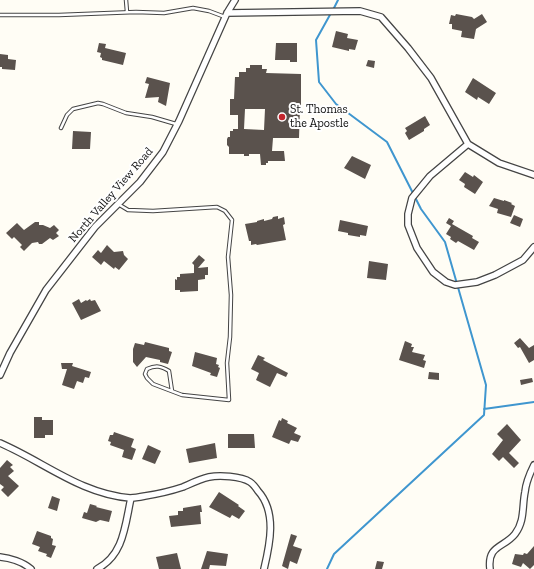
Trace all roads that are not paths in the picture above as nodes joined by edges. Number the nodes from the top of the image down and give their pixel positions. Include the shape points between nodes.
1 (126, 0) edge
2 (235, 0) edge
3 (127, 12) junction
4 (0, 15) edge
5 (226, 15) junction
6 (177, 125) junction
7 (61, 128) dead end
8 (468, 144) junction
9 (534, 175) edge
10 (118, 204) junction
11 (534, 247) edge
12 (0, 375) edge
13 (172, 391) junction
14 (0, 443) edge
15 (534, 465) edge
16 (131, 498) junction
17 (0, 557) edge
18 (30, 569) edge
19 (97, 569) edge
20 (264, 569) edge
21 (490, 569) edge

1 - 3 lane
2 - 5 street, North Valley View Road
3 - 4 lane
3 - 5 lane via 164,13 193,8
5 - 6 street, North Valley View Road
5 - 8 street via 360,11 380,17 431,78
6 - 7 lane via 152,117 126,113 98,103 73,109
6 - 10 street, North Valley View Road via 163,152 140,182
8 - 9 street via 499,163
8 - 11 street via 430,176 412,198 408,225 433,272 455,285 477,282 523,260
10 - 12 street, North Valley View Road via 95,227 46,290
10 - 13 lane via 128,210 153,211 217,207 225,211 232,220 228,257 232,295 227,363 229,400 182,395
13 - 13 lane via 169,371 161,366 147,368 145,374 153,384
14 - 16 street via 80,486
15 - 21 street via 524,492 521,523 515,535 494,549
16 - 19 street via 123,539 115,554
16 - 20 street via 157,494 210,477 235,476 250,482 266,501 269,517 269,546
17 - 18 street via 26,565

